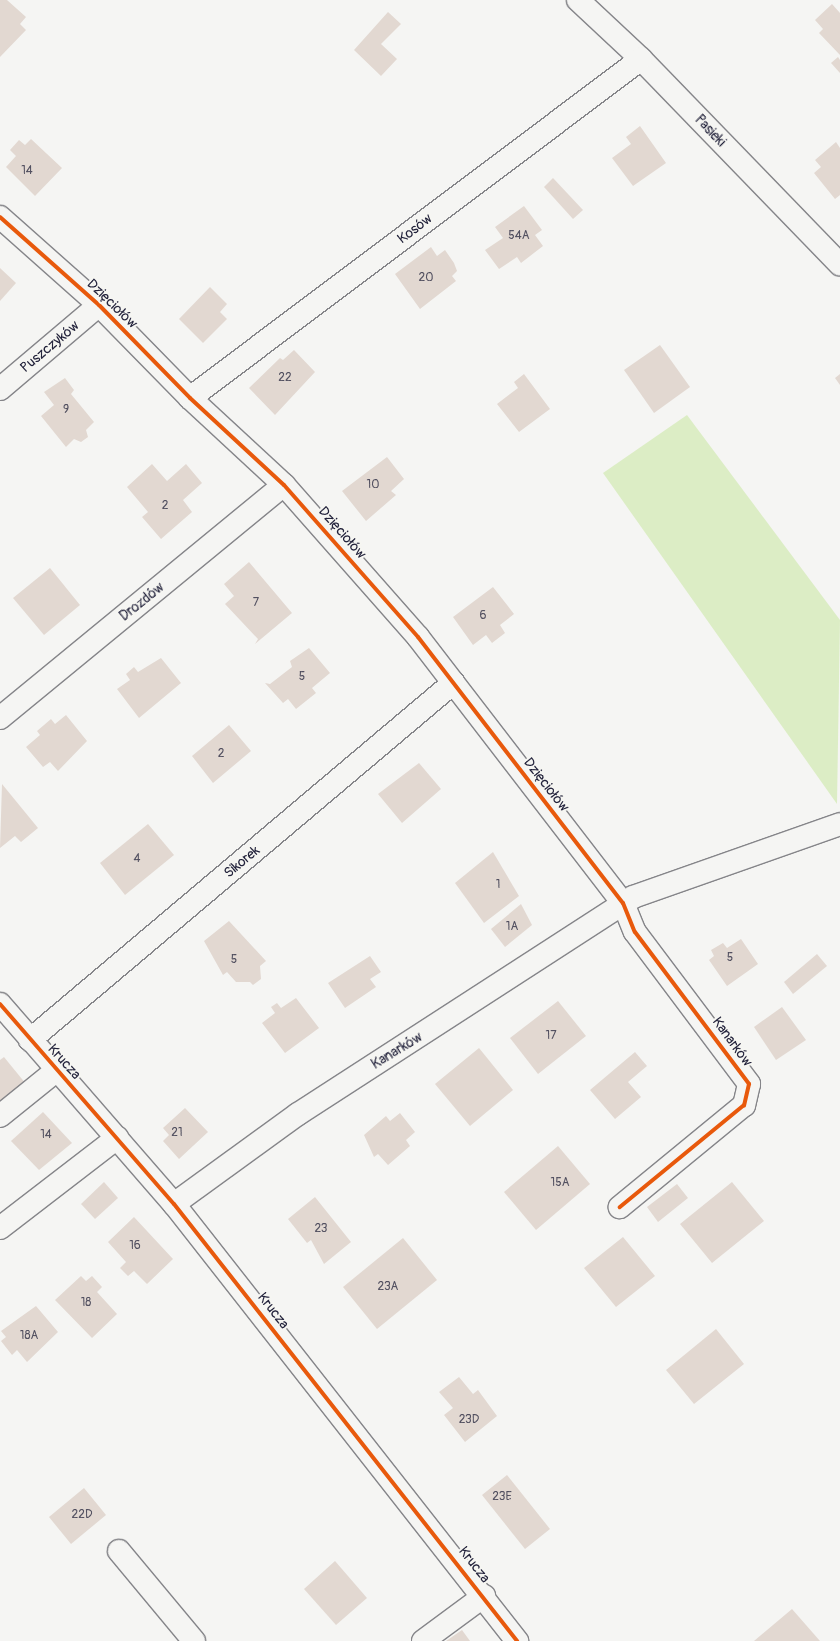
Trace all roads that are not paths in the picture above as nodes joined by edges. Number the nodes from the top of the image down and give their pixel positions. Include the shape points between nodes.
1 (578, 0) edge
2 (641, 59) junction
3 (0, 217) edge
4 (840, 264) edge
5 (100, 305) junction
6 (0, 389) edge
7 (190, 398) junction
8 (284, 485) junction
9 (453, 683) junction
10 (0, 718) edge
11 (840, 824) edge
12 (623, 903) junction
13 (0, 1004) edge
14 (30, 1040) junction
15 (57, 1070) junction
16 (0, 1116) edge
17 (117, 1138) junction
18 (174, 1204) junction
19 (620, 1207) dead end
20 (0, 1228) edge
21 (119, 1551) dead end
22 (484, 1596) junction
23 (194, 1641) edge
24 (423, 1641) edge
25 (517, 1641) edge

1 - 2 street, Pasieki
2 - 4 street, Pasieki
2 - 7 street, Kosów
3 - 5 street, Dzięciołów
5 - 6 street, Puszczyków
5 - 7 street, Dzięciołów
7 - 8 street, Dzięciołów
8 - 9 street, Dzięciołów via 418,637
8 - 10 street, Drozdów
9 - 12 street, Dzięciołów
9 - 14 street, Sikorek
11 - 12 street, Kanarków
12 - 18 street, Kanarków via 298,1114
12 - 19 street, Kanarków via 635,932 749,1084 744,1105
13 - 14 street, Krucza
14 - 15 street, Krucza
15 - 16 street
15 - 17 street, Krucza
17 - 18 street, Krucza
17 - 20 street
18 - 22 street, Krucza
21 - 23 street
22 - 24 street
22 - 25 street, Krucza

